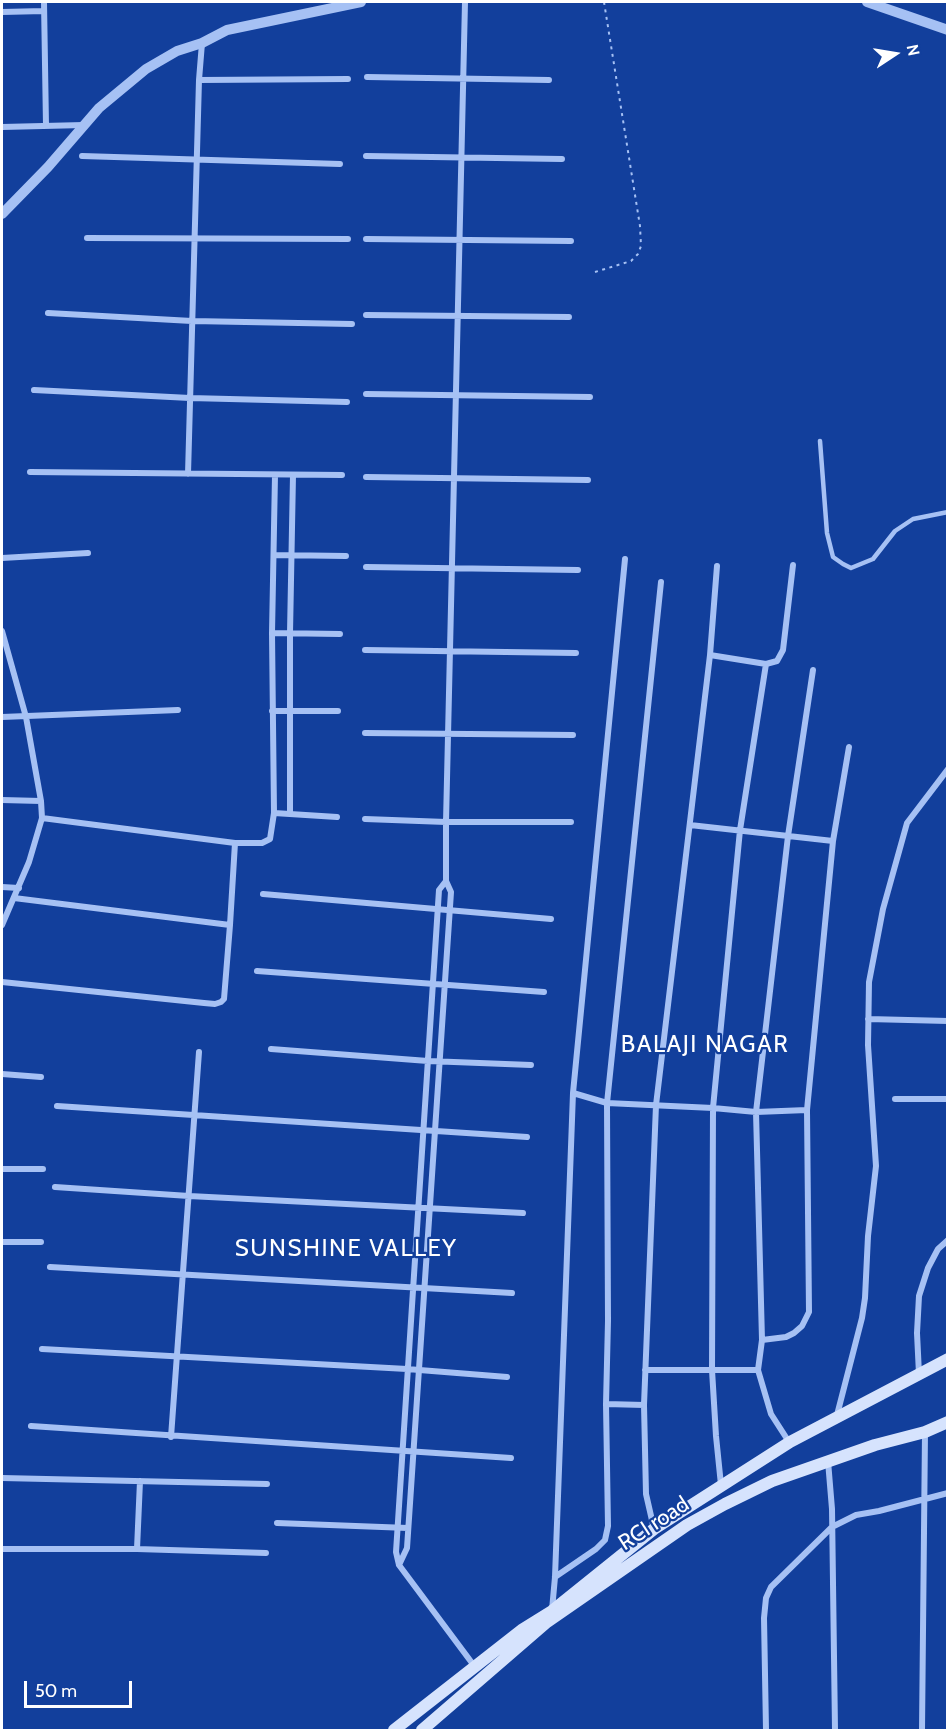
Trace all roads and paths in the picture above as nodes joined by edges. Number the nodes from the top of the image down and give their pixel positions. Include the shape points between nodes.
1 (44, 2) edge
2 (357, 2) edge
3 (465, 2) edge
4 (604, 2) edge
5 (867, 2) edge
6 (44, 11) junction
7 (2, 12) edge
8 (948, 30) edge
9 (202, 43) junction
10 (367, 77) dead end
11 (463, 78) junction
12 (348, 79) dead end
13 (199, 80) junction
14 (549, 80) dead end
15 (84, 125) junction
16 (46, 126) junction
17 (2, 127) edge
18 (82, 156) dead end
19 (366, 156) dead end
20 (461, 156) junction
21 (562, 159) dead end
22 (196, 160) junction
23 (340, 164) dead end
24 (2, 214) edge
25 (87, 238) dead end
26 (194, 238) junction
27 (348, 239) dead end
28 (366, 239) dead end
29 (459, 239) junction
30 (571, 241) dead end
31 (595, 272) dead end
32 (48, 313) dead end
33 (366, 315) dead end
34 (458, 315) junction
35 (569, 317) dead end
36 (192, 321) junction
37 (352, 324) dead end
38 (34, 390) dead end
39 (366, 394) dead end
40 (456, 395) junction
41 (590, 397) dead end
42 (190, 398) junction
43 (347, 402) dead end
44 (820, 441) dead end
45 (30, 472) dead end
46 (188, 474) junction
47 (275, 475) junction
48 (293, 475) junction
49 (342, 476) dead end
50 (366, 477) dead end
51 (454, 477) junction
52 (588, 480) dead end
53 (948, 512) edge
54 (88, 553) dead end
55 (275, 555) junction
56 (293, 555) junction
57 (346, 556) dead end
58 (2, 558) edge
59 (625, 559) dead end
60 (793, 565) dead end
61 (717, 566) dead end
62 (366, 567) dead end
63 (452, 567) junction
64 (578, 570) dead end
65 (661, 582) dead end
66 (272, 633) junction
67 (290, 633) junction
68 (340, 634) dead end
69 (2, 635) edge
70 (365, 650) dead end
71 (450, 650) junction
72 (576, 653) dead end
73 (710, 655) junction
74 (766, 664) junction
75 (813, 670) dead end
76 (178, 710) dead end
77 (272, 711) junction
78 (290, 711) junction
79 (338, 711) dead end
80 (2, 717) edge
81 (26, 717) junction
82 (365, 733) dead end
83 (448, 733) junction
84 (573, 735) dead end
85 (849, 747) dead end
86 (948, 769) edge
87 (2, 800) edge
88 (41, 801) junction
89 (274, 813) junction
90 (290, 814) junction
91 (337, 817) dead end
92 (42, 818) junction
93 (365, 819) dead end
94 (446, 822) junction
95 (571, 822) dead end
96 (690, 825) junction
97 (740, 830) junction
98 (788, 836) junction
99 (833, 841) junction
100 (235, 843) junction
101 (446, 881) junction
102 (2, 887) edge
103 (19, 888) junction
104 (263, 894) dead end
105 (14, 898) junction
106 (438, 909) junction
107 (450, 910) junction
108 (551, 919) dead end
109 (2, 924) edge
110 (230, 925) junction
111 (257, 971) dead end
112 (2, 982) edge
113 (433, 983) junction
114 (445, 984) junction
115 (544, 992) dead end
116 (868, 1019) junction
117 (948, 1021) edge
118 (271, 1049) dead end
119 (199, 1052) dead end
120 (428, 1061) junction
121 (440, 1061) junction
122 (531, 1065) dead end
123 (2, 1074) edge
124 (41, 1077) dead end
125 (573, 1093) junction
126 (895, 1099) dead end
127 (948, 1099) edge
128 (607, 1103) junction
129 (656, 1105) junction
130 (57, 1106) dead end
131 (713, 1108) junction
132 (807, 1110) junction
133 (756, 1112) junction
134 (195, 1117) junction
135 (424, 1130) junction
136 (436, 1131) junction
137 (527, 1137) dead end
138 (2, 1169) edge
139 (43, 1169) dead end
140 (55, 1186) dead end
141 (189, 1196) junction
142 (418, 1209) junction
143 (430, 1209) junction
144 (523, 1213) dead end
145 (948, 1240) edge
146 (2, 1242) edge
147 (41, 1242) dead end
148 (50, 1267) dead end
149 (181, 1276) junction
150 (412, 1287) junction
151 (424, 1288) junction
152 (512, 1293) dead end
153 (762, 1340) junction
154 (42, 1349) dead end
155 (176, 1358) junction
156 (948, 1359) edge
157 (407, 1369) junction
158 (419, 1370) junction
159 (645, 1370) junction
160 (712, 1370) junction
161 (758, 1370) junction
162 (919, 1374) junction
163 (507, 1377) dead end
164 (606, 1404) junction
165 (644, 1405) junction
166 (837, 1416) junction
167 (948, 1422) edge
168 (31, 1426) dead end
169 (925, 1432) junction
170 (171, 1437) junction
171 (790, 1442) junction
172 (401, 1451) junction
173 (413, 1451) junction
174 (511, 1458) dead end
175 (828, 1461) junction
176 (2, 1478) edge
177 (140, 1481) junction
178 (267, 1484) dead end
179 (721, 1485) junction
180 (948, 1493) edge
181 (925, 1498) junction
182 (277, 1523) dead end
183 (832, 1527) junction
184 (396, 1528) junction
185 (408, 1528) junction
186 (654, 1529) junction
187 (2, 1549) edge
188 (137, 1549) junction
189 (266, 1553) dead end
190 (399, 1565) junction
191 (555, 1577) junction
192 (552, 1611) junction
193 (475, 1667) junction
194 (393, 1731) edge
195 (422, 1731) edge
196 (766, 1731) edge
197 (836, 1731) edge
198 (922, 1731) edge

1 - 6 street
2 - 9 street via 227,30
3 - 11 street
4 - 31 path via 641,246 631,261
5 - 8 street
6 - 7 street
6 - 16 street
9 - 13 street
9 - 15 street via 177,51 146,69
10 - 11 street
11 - 14 street
11 - 20 street
12 - 13 street
13 - 22 street
15 - 16 street
15 - 24 street
16 - 17 street
18 - 22 street
19 - 20 street
20 - 21 street
20 - 29 street
22 - 23 street
22 - 26 street
25 - 26 street
26 - 27 street
26 - 36 street
28 - 29 street
29 - 30 street
29 - 34 street
32 - 36 street
33 - 34 street
34 - 35 street
34 - 40 street
36 - 37 street
36 - 42 street
38 - 42 street
39 - 40 street
40 - 41 street
40 - 51 street
42 - 43 street
42 - 46 street
44 - 53 lane via 827,533 833,557 843,564 851,568 860,566 873,559 895,531 913,519
45 - 46 street
46 - 47 street
47 - 48 street
47 - 55 street
48 - 49 street
48 - 56 street
50 - 51 street
51 - 52 street
51 - 63 street
54 - 58 street
55 - 56 street
55 - 66 street
56 - 57 street
56 - 67 street
59 - 125 street
60 - 74 street via 783,650 777,661
61 - 73 street
62 - 63 street
63 - 64 street
63 - 71 street
65 - 128 street
66 - 67 street
66 - 77 street
67 - 68 street
67 - 78 street
69 - 81 street
70 - 71 street
71 - 72 street
71 - 83 street
73 - 74 street
73 - 96 street
74 - 97 street
75 - 98 street
76 - 81 street
77 - 78 street
77 - 89 street
78 - 79 street
78 - 90 street
80 - 81 street
81 - 88 street
82 - 83 street
83 - 84 street
83 - 94 street
85 - 99 street
86 - 116 street via 907,823 883,909 869,982
87 - 88 street
88 - 92 street
89 - 90 street
89 - 100 street via 270,839 262,843
90 - 91 street
92 - 100 street
92 - 103 street
93 - 94 street
94 - 95 street
94 - 101 street
96 - 97 street
96 - 129 street
97 - 98 street
97 - 131 street
98 - 99 street
98 - 133 street
99 - 132 street
100 - 110 street
101 - 106 street via 439,890
101 - 107 street via 451,891
102 - 103 street
103 - 105 street
104 - 106 street
105 - 109 street
105 - 110 street
106 - 107 street
106 - 113 street
107 - 108 street
107 - 114 street
110 - 112 street via 224,999 219,1003
111 - 113 street
113 - 114 street
113 - 120 street
114 - 115 street
114 - 121 street
116 - 117 street
116 - 166 street via 876,1166 863,1308
118 - 120 street
119 - 134 street
120 - 121 street
120 - 135 street
121 - 122 street
121 - 136 street
123 - 124 street
125 - 128 street
125 - 191 street
126 - 127 street
128 - 129 street
128 - 164 street
129 - 131 street
129 - 159 street
130 - 134 street
131 - 133 street
131 - 160 street
132 - 133 street
132 - 153 street via 808,1312 794,1333
133 - 153 street
134 - 135 street
134 - 141 street
135 - 136 street
135 - 142 street
136 - 137 street
136 - 143 street
138 - 139 street
140 - 141 street
141 - 142 street
141 - 149 street
142 - 143 street
142 - 150 street
143 - 144 street
143 - 151 street
145 - 162 street via 928,1268 920,1296
146 - 147 street
148 - 149 street
149 - 150 street
149 - 155 street
150 - 151 street
150 - 157 street
151 - 152 street
151 - 158 street
153 - 161 street
154 - 155 street
155 - 157 street
155 - 170 street
156 - 162 main road
157 - 158 street
157 - 172 street
158 - 163 street
158 - 173 street
159 - 160 street
159 - 165 street
160 - 161 street
160 - 179 street
161 - 171 street via 771,1414
162 - 166 main road
164 - 165 street
164 - 191 street via 607,1536
165 - 186 street via 646,1494
166 - 171 main road
167 - 169 main road, RCI road
168 - 170 street
169 - 175 main road, RCI road
169 - 181 street
170 - 172 street
171 - 179 main road
172 - 173 street
172 - 184 street
173 - 174 street
173 - 185 street
175 - 183 street
175 - 195 main road, RCI road via 772,1482 687,1525 548,1622
176 - 177 street
177 - 178 street
177 - 188 street
179 - 186 main road
180 - 181 street
181 - 183 street via 856,1515
181 - 198 street
182 - 184 street
183 - 196 street via 771,1587 766,1599
183 - 197 street
184 - 185 street
184 - 190 street
185 - 190 street via 407,1548
186 - 192 main road
187 - 188 street
188 - 189 street
190 - 193 street
191 - 192 street
192 - 193 main road
193 - 194 main road

